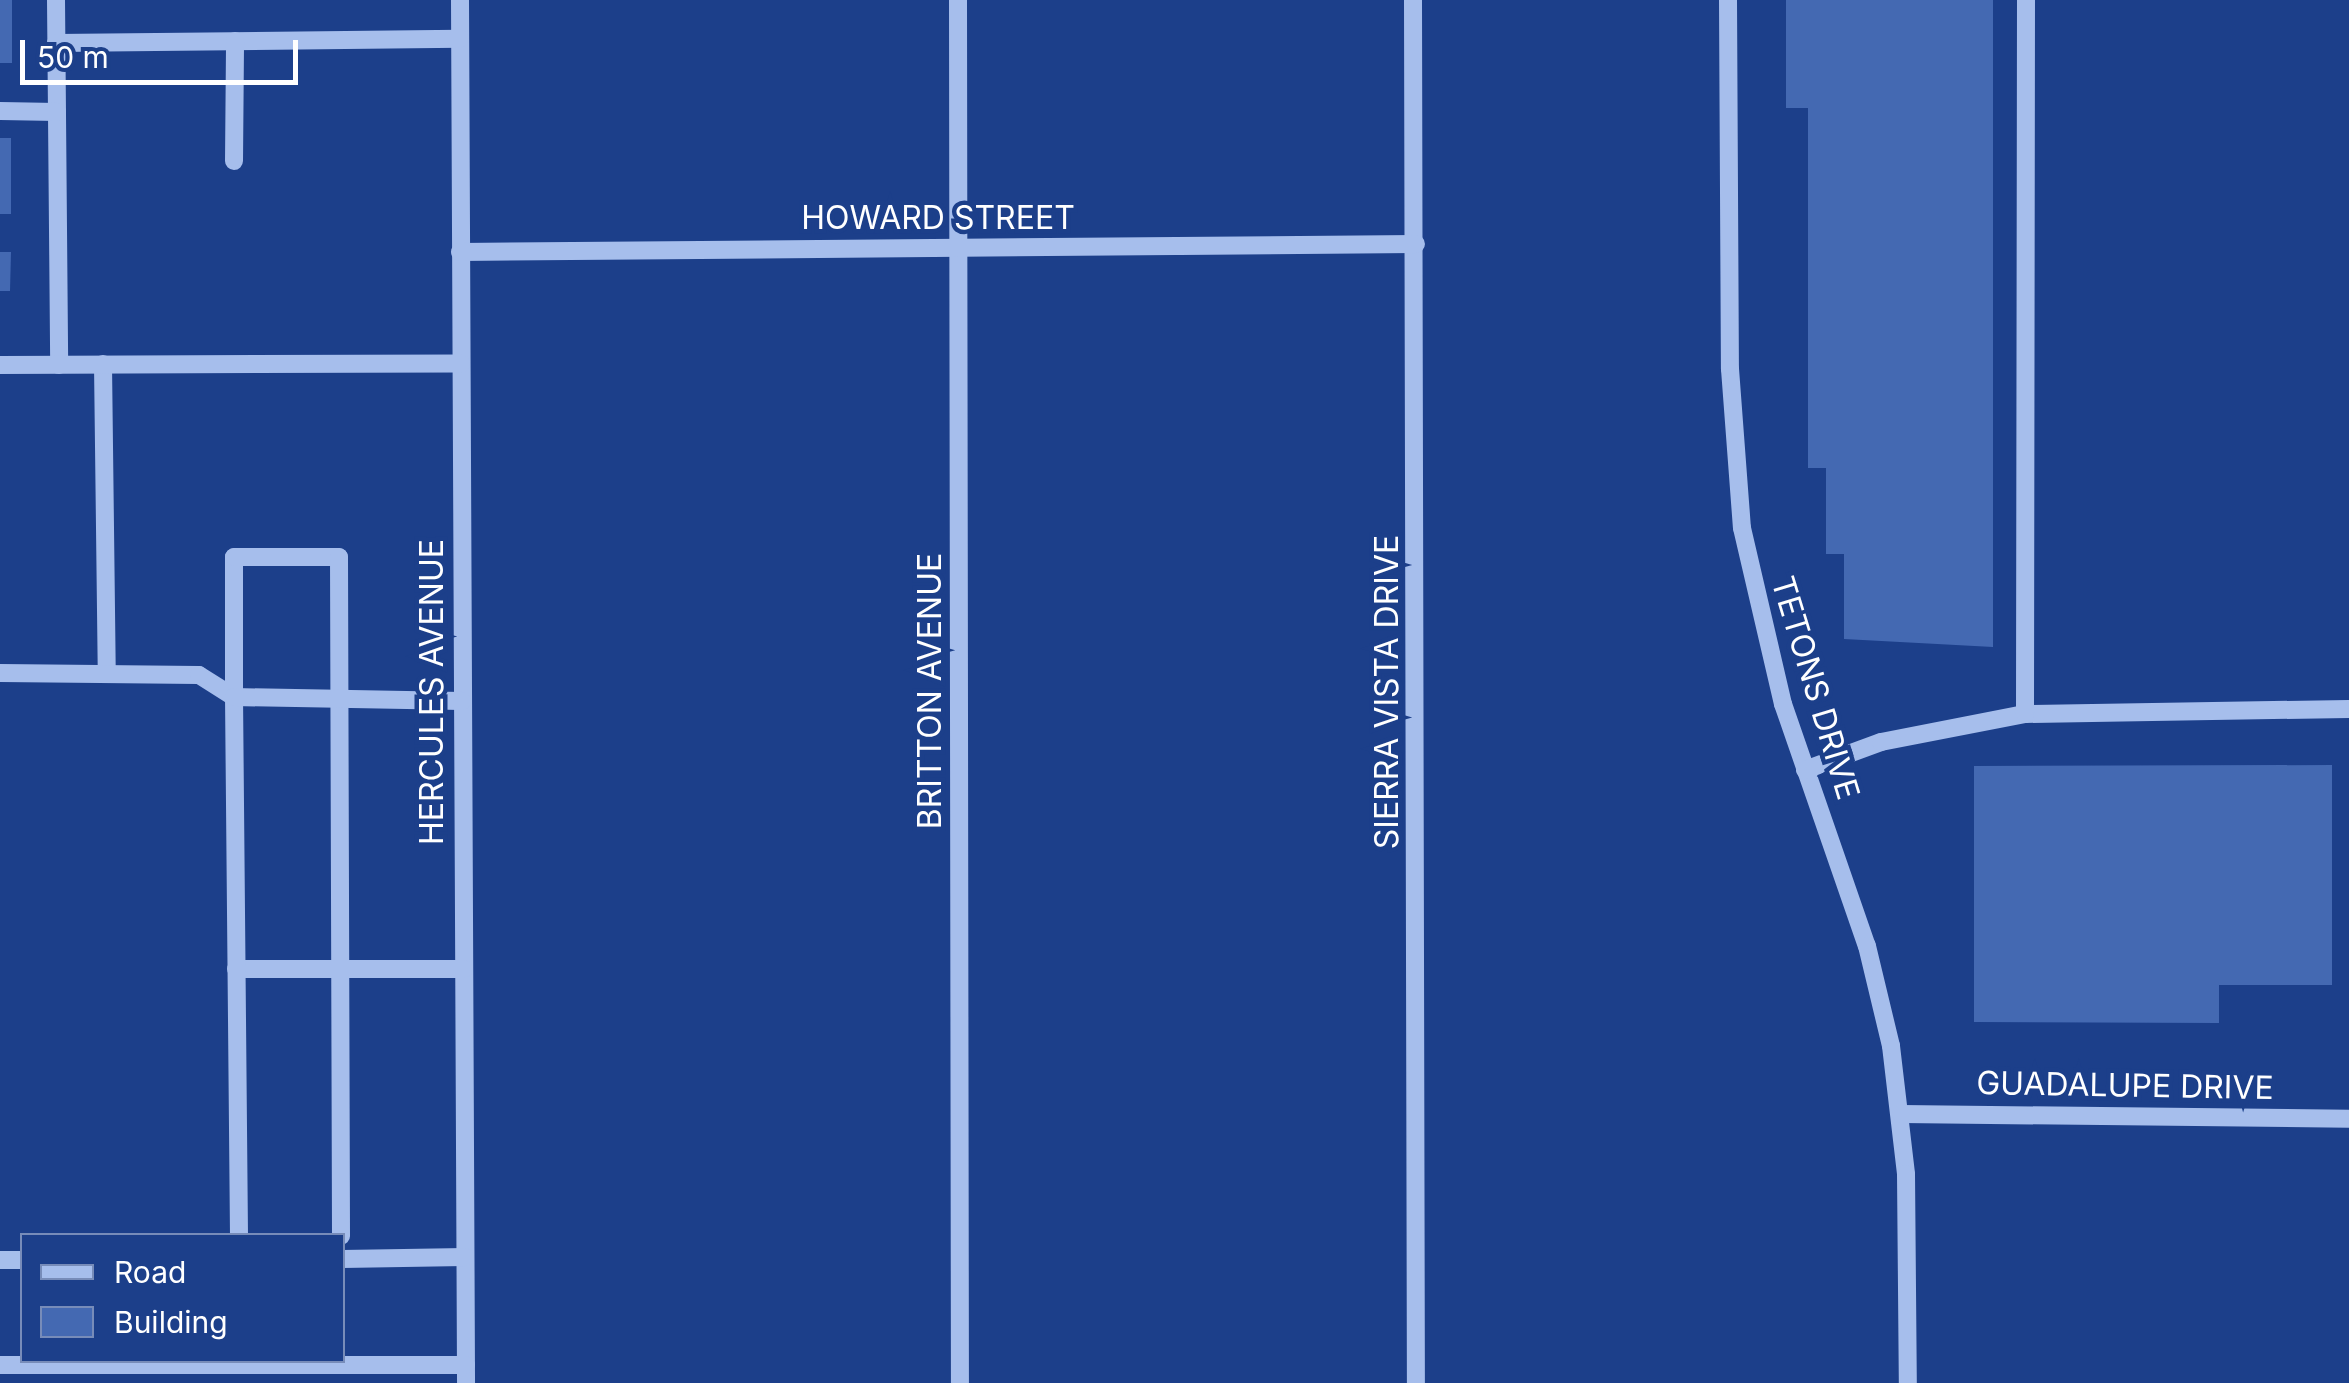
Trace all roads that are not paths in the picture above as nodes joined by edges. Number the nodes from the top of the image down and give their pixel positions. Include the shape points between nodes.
1 (56, 0) edge
2 (460, 0) edge
3 (958, 0) edge
4 (1413, 0) edge
5 (1728, 0) edge
6 (2026, 0) edge
7 (460, 39) junction
8 (234, 40) junction
9 (56, 43) junction
10 (0, 112) edge
11 (57, 112) junction
12 (234, 161) dead end
13 (1416, 244) junction
14 (960, 248) junction
15 (460, 252) junction
16 (461, 362) junction
17 (59, 364) junction
18 (103, 364) junction
19 (0, 365) edge
20 (0, 673) edge
21 (107, 674) junction
22 (234, 697) junction
23 (340, 701) junction
24 (462, 701) junction
25 (2349, 710) edge
26 (2026, 714) junction
27 (1805, 770) junction
28 (340, 969) junction
29 (464, 969) junction
30 (236, 970) junction
31 (1901, 1114) junction
32 (2349, 1120) edge
33 (239, 1233) edge
34 (342, 1233) edge
35 (465, 1257) junction
36 (345, 1259) edge
37 (240, 1363) edge
38 (0, 1364) edge
39 (466, 1374) edge
40 (960, 1383) edge
41 (1416, 1383) edge
42 (1908, 1383) edge

1 - 9 street
2 - 7 street, HERCULES AVENUE
3 - 14 street, BRITTON AVENUE
4 - 13 street, SIERRA VISTA DRIVE
5 - 27 street, TETONS DRIVE via 1736,480 1760,625
6 - 26 street
7 - 8 street
7 - 15 street, HERCULES AVENUE
8 - 9 street
8 - 12 street
9 - 11 street
10 - 11 street
11 - 17 street
13 - 14 street, HOWARD STREET
13 - 41 street, SIERRA VISTA DRIVE
14 - 15 street, HOWARD STREET
14 - 40 street, BRITTON AVENUE
15 - 16 street, HERCULES AVENUE
16 - 18 street
16 - 24 street, HERCULES AVENUE
17 - 18 street
17 - 19 street
18 - 21 street
20 - 21 street
21 - 22 street via 199,675
22 - 23 street
22 - 23 street via 234,557 339,558
22 - 30 street
23 - 24 street
23 - 28 street
24 - 29 street, HERCULES AVENUE
25 - 26 street
26 - 27 street via 1881,742
27 - 31 street, TETONS DRIVE via 1867,946
28 - 29 street
28 - 30 street
28 - 34 street
29 - 35 street, HERCULES AVENUE
30 - 33 street
31 - 32 street, GUADALUPE DRIVE
31 - 42 street, TETONS DRIVE
35 - 36 street
35 - 39 street, HERCULES AVENUE
37 - 38 street
37 - 39 street

